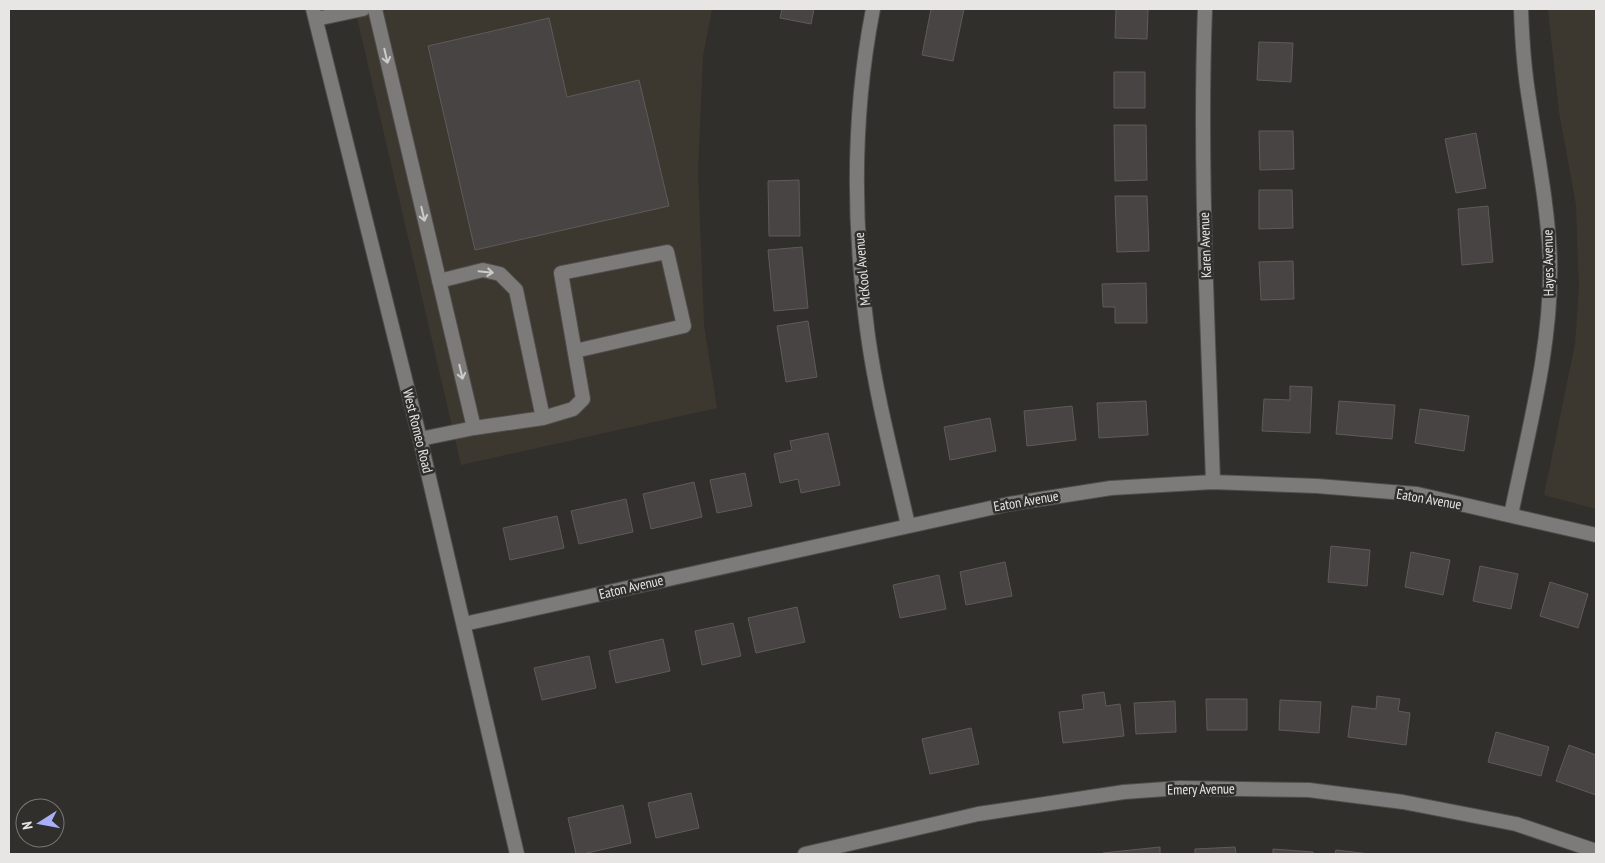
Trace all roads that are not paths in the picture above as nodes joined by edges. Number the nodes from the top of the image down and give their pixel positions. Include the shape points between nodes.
1 (363, 9) edge
2 (375, 9) edge
3 (873, 9) edge
4 (1205, 9) edge
5 (1521, 9) edge
6 (315, 14) edge
7 (439, 281) junction
8 (575, 351) junction
9 (543, 418) junction
10 (474, 428) junction
11 (420, 439) junction
12 (1212, 482) junction
13 (1512, 515) junction
14 (908, 525) junction
15 (1596, 535) edge
16 (464, 624) junction
17 (1596, 851) edge
18 (517, 854) edge
19 (805, 854) edge

1 - 6 street
2 -> 7 street
3 - 14 street, McKool Avenue via 860,89 858,230 861,278 868,338
4 - 12 street, Karen Avenue via 1203,161
5 - 13 street, Hayes Avenue via 1523,53 1547,213 1550,262 1549,301 1538,390
6 - 11 street, West Romeo Road
7 -> 9 street via 483,270 500,274 516,290
7 -> 10 street
8 - 8 street via 561,273 667,252 684,326
8 - 9 street via 583,399 573,409
9 - 10 street
10 - 11 street
11 - 16 street, West Romeo Road
12 - 13 street, Eaton Avenue via 1416,494
12 - 14 street, Eaton Avenue via 1111,488 1009,504
13 - 15 street, Eaton Avenue
14 - 16 street, Eaton Avenue
16 - 18 street, West Romeo Road
17 - 19 street, Emery Avenue via 1516,824 1403,802 1309,790 1180,788 1124,792 978,814

